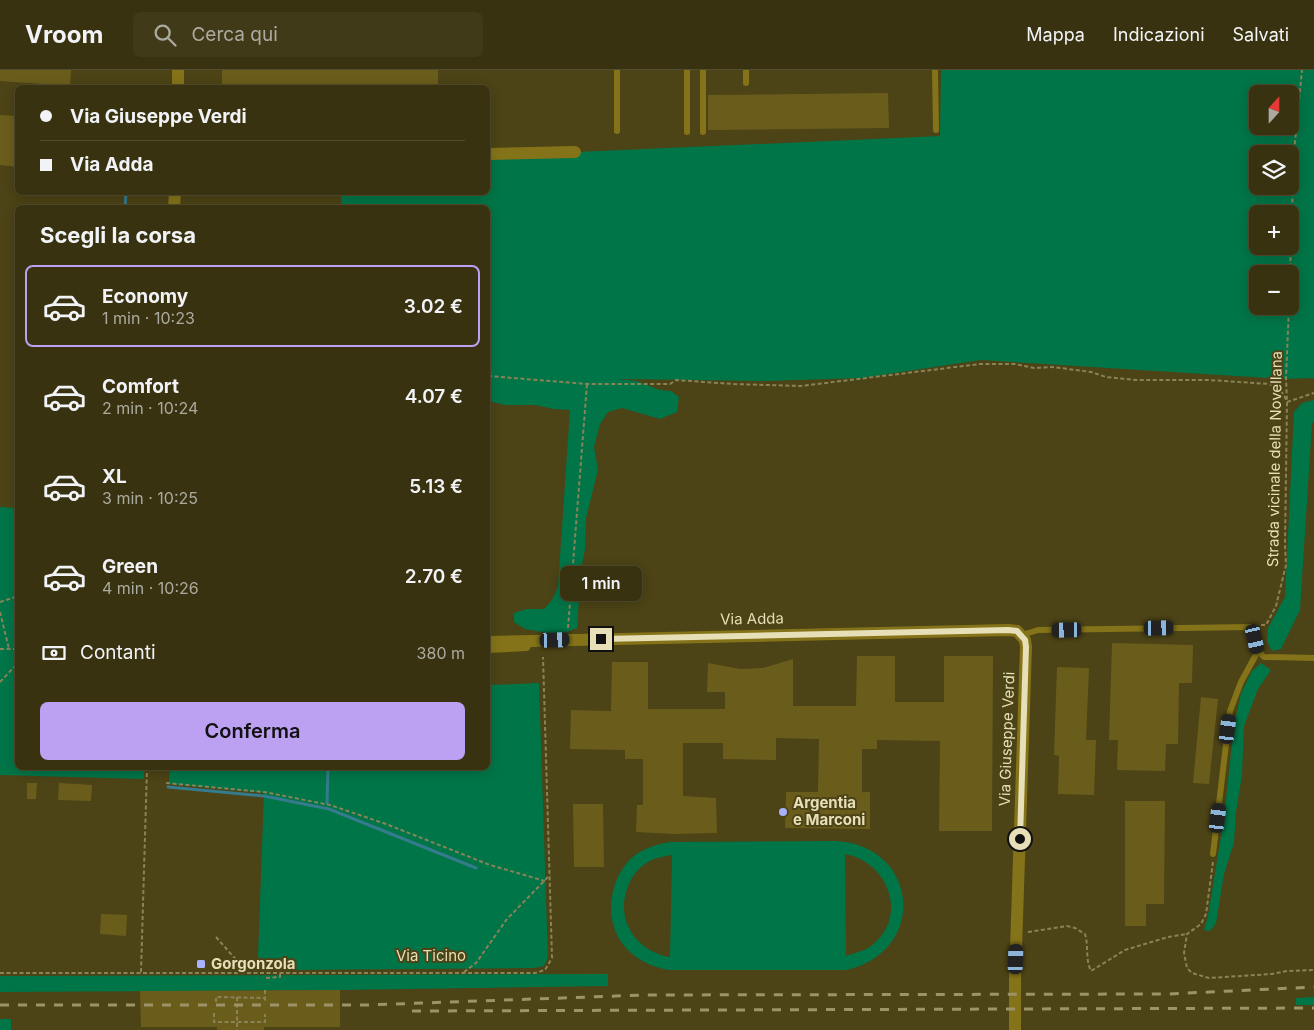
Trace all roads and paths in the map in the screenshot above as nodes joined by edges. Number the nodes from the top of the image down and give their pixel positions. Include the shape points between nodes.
1 (178, 70) edge
2 (617, 70) edge
3 (687, 70) edge
4 (703, 70) edge
5 (746, 70) edge
6 (935, 70) edge
7 (1302, 70) edge
8 (746, 83) dead end
9 (178, 85) edge
10 (936, 130) dead end
11 (617, 131) dead end
12 (687, 132) dead end
13 (703, 132) dead end
14 (575, 152) dead end
15 (490, 154) edge
16 (1290, 265) edge
17 (1289, 315) edge
18 (490, 376) edge
19 (587, 384) junction
20 (1314, 393) edge
21 (1288, 402) junction
22 (15, 597) edge
23 (0, 602) edge
24 (0, 612) edge
25 (1252, 627) junction
26 (1020, 633) junction
27 (568, 640) junction
28 (531, 641) junction
29 (490, 642) edge
30 (0, 649) edge
31 (9, 649) junction
32 (15, 649) edge
33 (490, 650) edge
34 (1258, 651) junction
35 (543, 657) dead end
36 (1314, 658) edge
37 (15, 666) edge
38 (0, 682) edge
39 (147, 770) edge
40 (166, 783) dead end
41 (1214, 854) joint
42 (550, 875) junction
43 (545, 881) junction
44 (1023, 933) dead end
45 (1187, 934) junction
46 (216, 937) dead end
47 (1314, 970) edge
48 (141, 972) junction
49 (246, 972) junction
50 (280, 972) junction
51 (464, 972) junction
52 (0, 973) edge
53 (266, 978) dead end
54 (265, 990) dead end
55 (237, 997) junction
56 (265, 998) junction
57 (216, 1002) dead end
58 (265, 1002) dead end
59 (214, 1013) dead end
60 (265, 1014) dead end
61 (237, 1022) junction
62 (1015, 1029) edge
63 (237, 1030) edge

1 - 9 street
2 - 11 lane
3 - 12 lane
4 - 13 lane
5 - 8 lane
6 - 10 lane
7 - 16 path via 1294,152
14 - 15 street
17 - 21 path, Strada vicinale della Novellana
18 - 19 path
19 - 21 path via 670,384 676,380 801,386 945,367 1015,364 1136,380 1269,384 1284,393
19 - 27 path
20 - 21 path
21 - 25 path, Strada vicinale della Novellana via 1286,565 1276,606 1266,624
22 - 23 path
24 - 31 path
25 - 26 lane, Via Adda via 1038,630
25 - 34 lane
26 - 27 street, Via Adda via 1008,630
26 - 62 street, Via Giuseppe Verdi via 1026,647
27 - 28 street, Via Adda
28 - 29 street, Via Adda
28 - 33 lane via 527,648
30 - 31 path
31 - 32 path
34 - 36 lane via 1264,657
34 - 41 lane via 1230,711
35 - 42 path, Via Ticino
37 - 38 path
39 - 48 path
40 - 43 path via 264,792 330,806 490,865
41 - 45 path via 1206,914 1200,924
42 - 43 path
42 - 51 path, Via Ticino via 552,958 547,969 535,972
43 - 51 path via 507,919 476,963
44 - 45 path via 1067,926 1075,928 1085,934 1087,963 1091,971 1125,950
45 - 47 path via 1184,953 1187,968 1209,978
46 - 49 path
48 - 49 path, Via Ticino
48 - 52 path, Via Ticino
49 - 50 path, Via Ticino
50 - 51 path, Via Ticino
50 - 53 path via 280,977
54 - 56 path
55 - 56 path
55 - 57 path via 216,998
55 - 61 path
56 - 58 path
59 - 61 path via 214,1022
60 - 61 path via 265,1022
61 - 63 path

